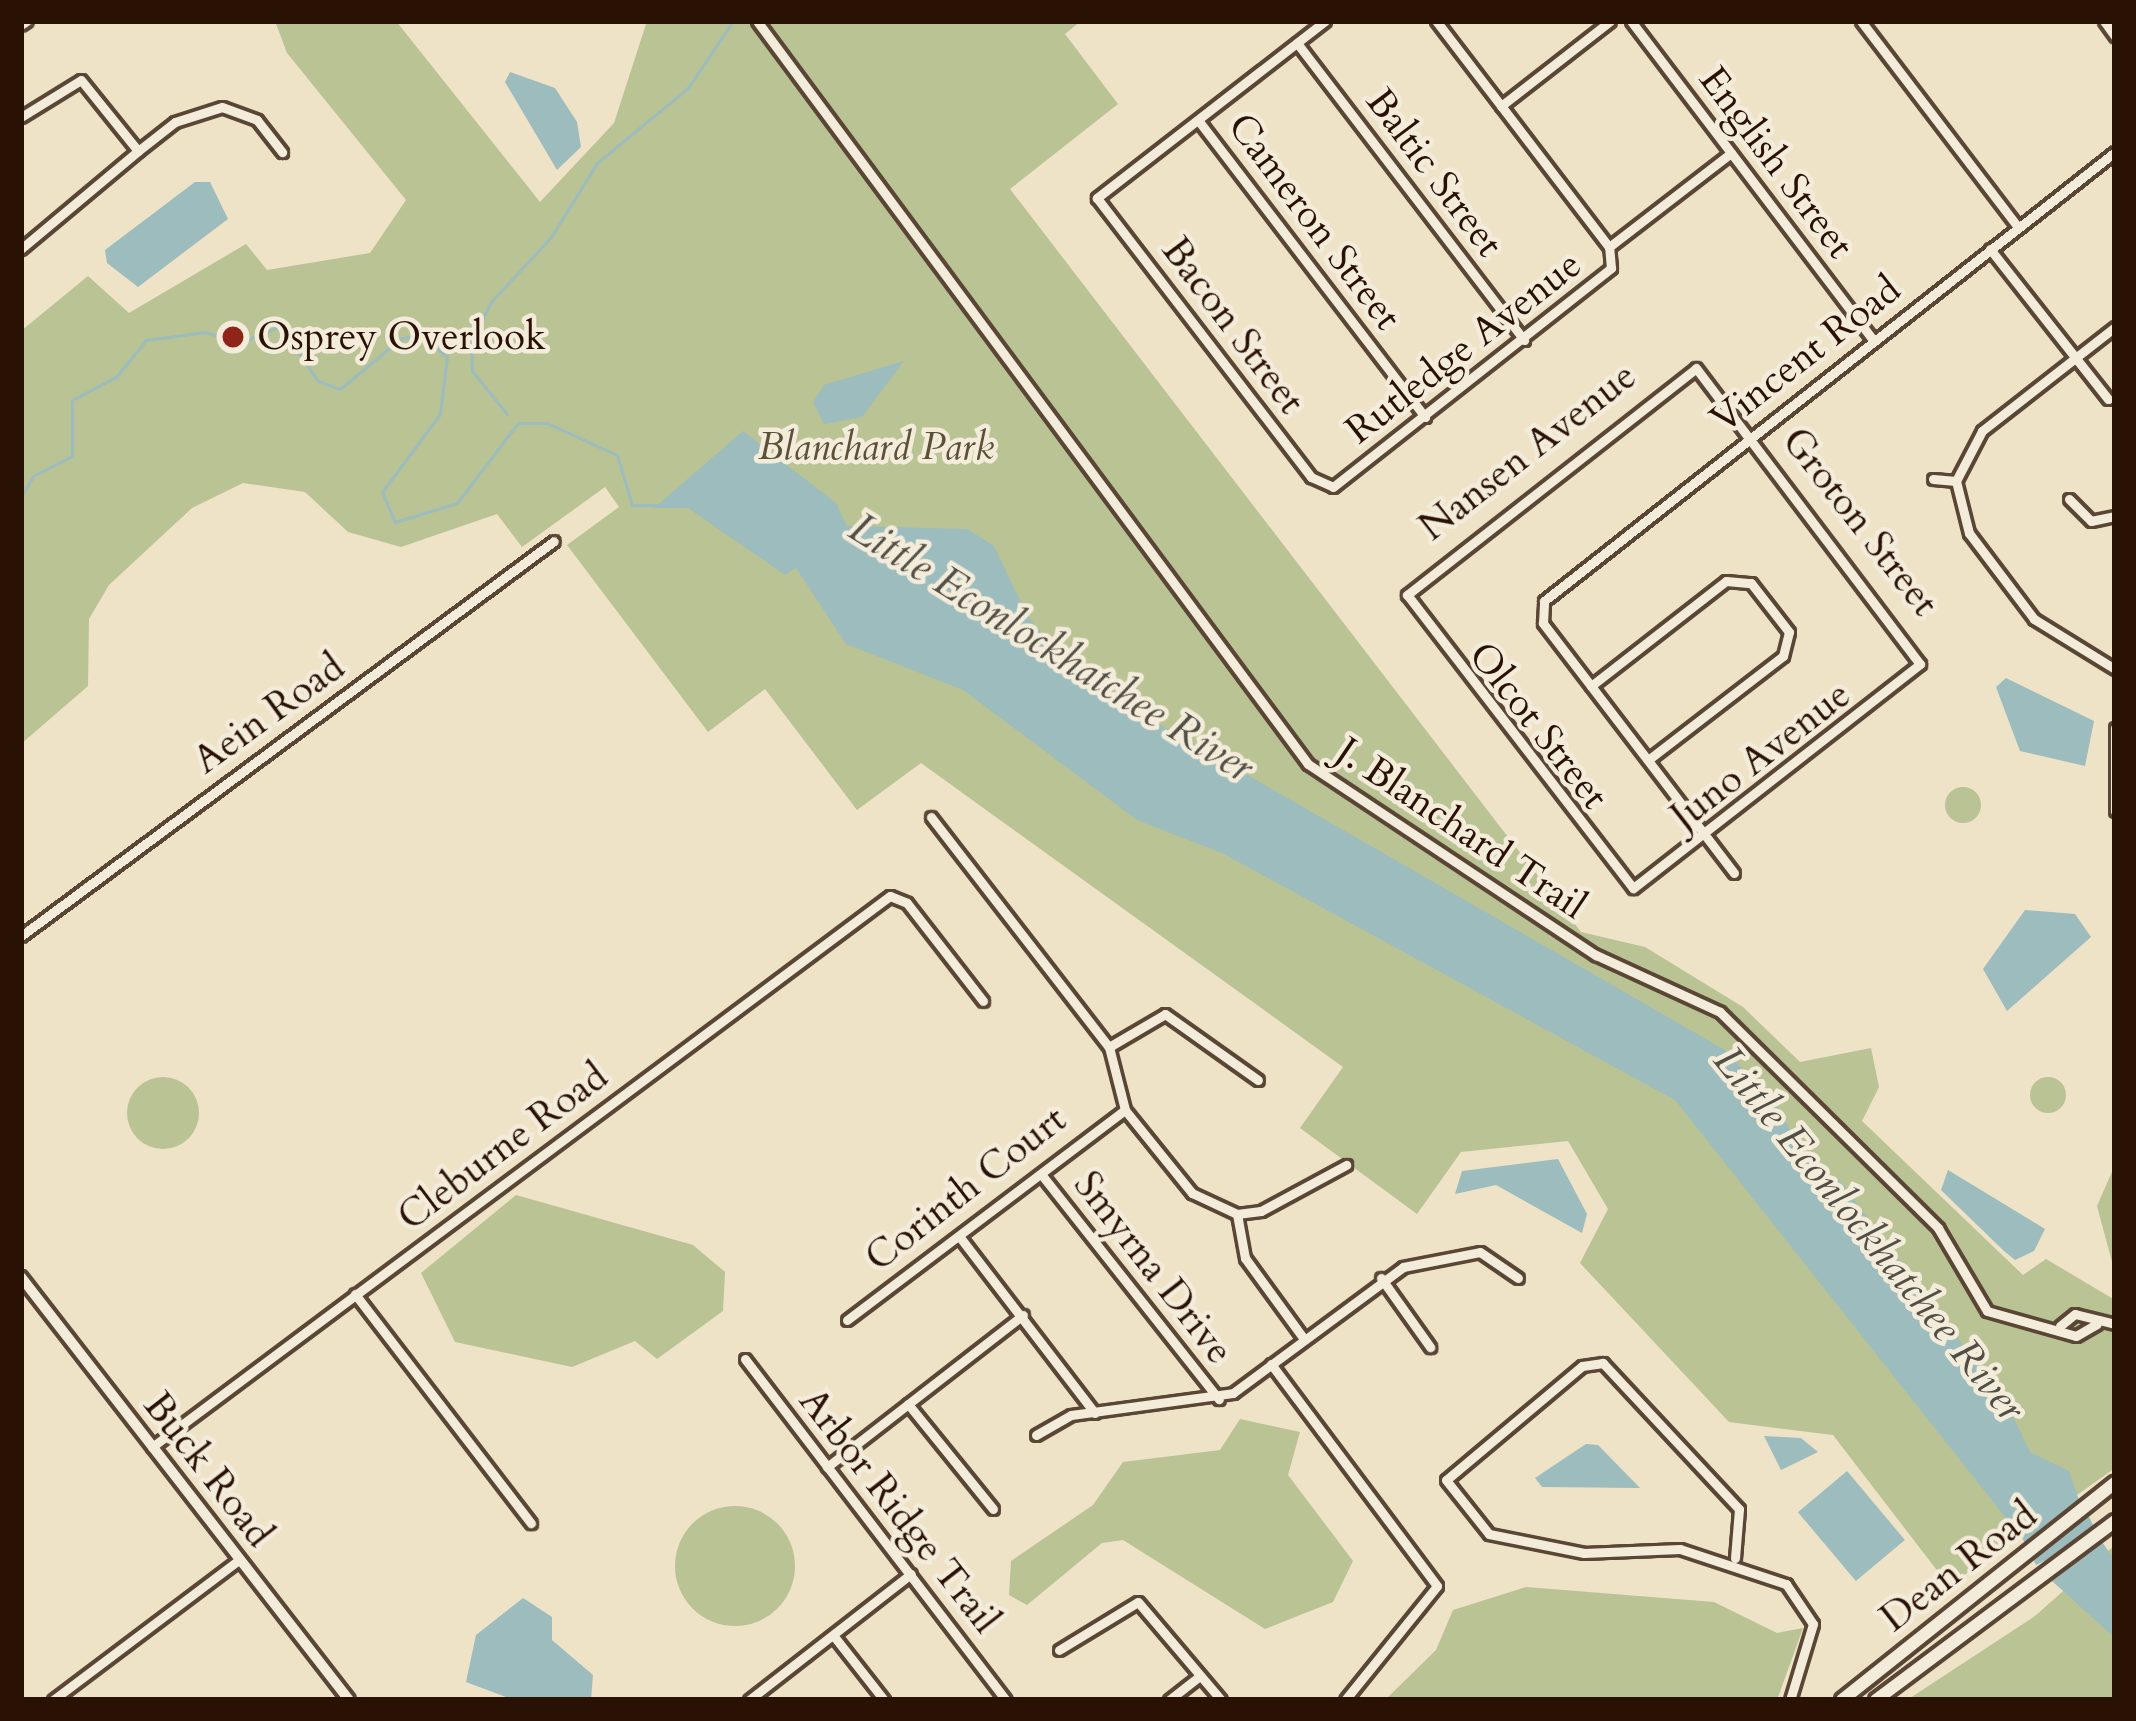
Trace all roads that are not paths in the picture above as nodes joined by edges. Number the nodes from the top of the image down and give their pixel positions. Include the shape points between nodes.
1 (757, 21) edge
2 (1325, 21) edge
3 (1436, 21) edge
4 (1610, 21) edge
5 (1631, 21) edge
6 (1861, 21) edge
7 (2104, 21) edge
8 (2115, 36) edge
9 (1297, 43) junction
10 (1501, 106) junction
11 (21, 117) edge
12 (1198, 120) junction
13 (138, 151) junction
14 (282, 152) dead end
15 (2115, 152) edge
16 (1731, 154) junction
17 (2018, 227) junction
18 (1609, 247) junction
19 (21, 249) edge
20 (1990, 249) junction
21 (2115, 326) edge
22 (1524, 340) junction
23 (1874, 340) junction
24 (2075, 358) junction
25 (1696, 368) joint
26 (2108, 399) dead end
27 (1425, 417) junction
28 (1754, 434) junction
29 (1934, 479) dead end
30 (1956, 481) junction
31 (1325, 486) joint
32 (2068, 499) dead end
33 (2115, 516) edge
34 (554, 541) dead end
35 (1407, 595) joint
36 (1920, 664) joint
37 (2115, 669) edge
38 (1591, 686) junction
39 (2115, 728) edge
40 (1648, 760) junction
41 (2115, 811) edge
42 (931, 817) dead end
43 (1707, 838) junction
44 (1734, 873) dead end
45 (1633, 888) joint
46 (21, 937) edge
47 (983, 1001) dead end
48 (1109, 1047) junction
49 (1258, 1080) dead end
50 (1125, 1110) junction
51 (1346, 1165) dead end
52 (1041, 1174) junction
53 (1237, 1214) junction
54 (958, 1236) junction
55 (21, 1277) edge
56 (1518, 1278) dead end
57 (1381, 1279) junction
58 (355, 1294) junction
59 (1022, 1315) junction
60 (847, 1320) dead end
61 (2097, 1324) junction
62 (2115, 1324) edge
63 (2060, 1326) junction
64 (1304, 1339) junction
65 (1430, 1347) dead end
66 (745, 1359) dead end
67 (1271, 1364) junction
68 (1219, 1399) junction
69 (908, 1404) junction
70 (1095, 1413) junction
71 (1036, 1435) dead end
72 (152, 1447) junction
73 (827, 1467) junction
74 (2115, 1483) edge
75 (993, 1509) dead end
76 (2115, 1521) edge
77 (531, 1523) dead end
78 (1735, 1558) junction
79 (239, 1560) junction
80 (911, 1574) junction
81 (832, 1635) junction
82 (1059, 1650) dead end
83 (1200, 1676) junction
84 (53, 1700) edge
85 (349, 1700) edge
86 (749, 1700) edge
87 (884, 1700) edge
88 (1006, 1700) edge
89 (1169, 1700) edge
90 (1221, 1700) edge
91 (1345, 1700) edge
92 (1790, 1700) edge
93 (1842, 1700) edge
94 (1876, 1700) edge

1 - 63 street, J. Blanchard Trail via 1303,758 1596,955 1720,1012 1939,1228 1987,1311
2 - 9 street
3 - 10 street
4 - 10 street
5 - 16 street, English Street
6 - 17 street
7 - 8 street
9 - 12 street
9 - 22 street, Baltic Street
10 - 18 street
11 - 13 street via 82,80
12 - 27 street, Cameron Street
12 - 31 street, Bacon Street via 1097,198
13 - 14 street via 186,116 222,107 256,120
13 - 19 street
15 - 17 street, Vincent Road
16 - 18 street, Rutledge Avenue
16 - 23 street, English Street
17 - 20 street, Vincent Road
18 - 22 street, Rutledge Avenue via 1604,278
20 - 23 street, Vincent Road
20 - 24 street
21 - 24 street
22 - 27 street, Rutledge Avenue
23 - 28 street, Vincent Road
24 - 26 street
24 - 30 street via 1982,431
25 - 28 street, Groton Street
25 - 35 street, Nansen Avenue
27 - 31 street, Rutledge Avenue
28 - 36 street, Groton Street
28 - 38 street, Vincent Road via 1540,610
29 - 30 street
30 - 37 street via 1969,533 2034,619
32 - 33 street via 2091,521
34 - 46 street, Aein Road
35 - 45 street, Olcot Street
36 - 43 street, Juno Avenue
38 - 40 street
38 - 40 street via 1726,580 1750,583 1789,632 1783,656
39 - 41 street
40 - 43 street
42 - 48 street
43 - 44 street
43 - 45 street, Juno Avenue
47 - 58 street, Cleburne Road via 908,903 890,896
48 - 49 street via 1165,1014
48 - 50 street
50 - 52 street, Corinth Court
50 - 53 street via 1192,1193
51 - 53 street via 1283,1207
52 - 54 street, Corinth Court
52 - 68 street, Smyrna Drive
53 - 64 street via 1244,1258
54 - 59 street
54 - 60 street, Corinth Court
55 - 72 street, Buck Road
56 - 57 street via 1480,1252
57 - 64 street
57 - 65 street
58 - 72 street, Cleburne Road
58 - 77 street
59 - 69 street
59 - 70 street
61 - 62 street, J. Blanchard Trail
61 - 63 street, J. Blanchard Trail via 2081,1336
61 - 63 street, J. Blanchard Trail via 2075,1314
64 - 67 street
66 - 73 street, Arbor Ridge Trail
67 - 68 street
67 - 91 street via 1429,1567 1435,1599
68 - 70 street
69 - 73 street
69 - 75 street
70 - 71 street
72 - 79 street, Buck Road
73 - 80 street, Arbor Ridge Trail
74 - 93 main road, Dean Road
76 - 94 main road, Dean Road
78 - 78 street via 1584,1553 1489,1534 1446,1480 1582,1366 1603,1363 1738,1509
78 - 92 street via 1809,1609 1812,1638
79 - 84 street
79 - 85 street, Buck Road
80 - 81 street
80 - 88 street, Arbor Ridge Trail
81 - 86 street
81 - 87 street
82 - 83 street via 1138,1602
83 - 89 street
83 - 90 street

